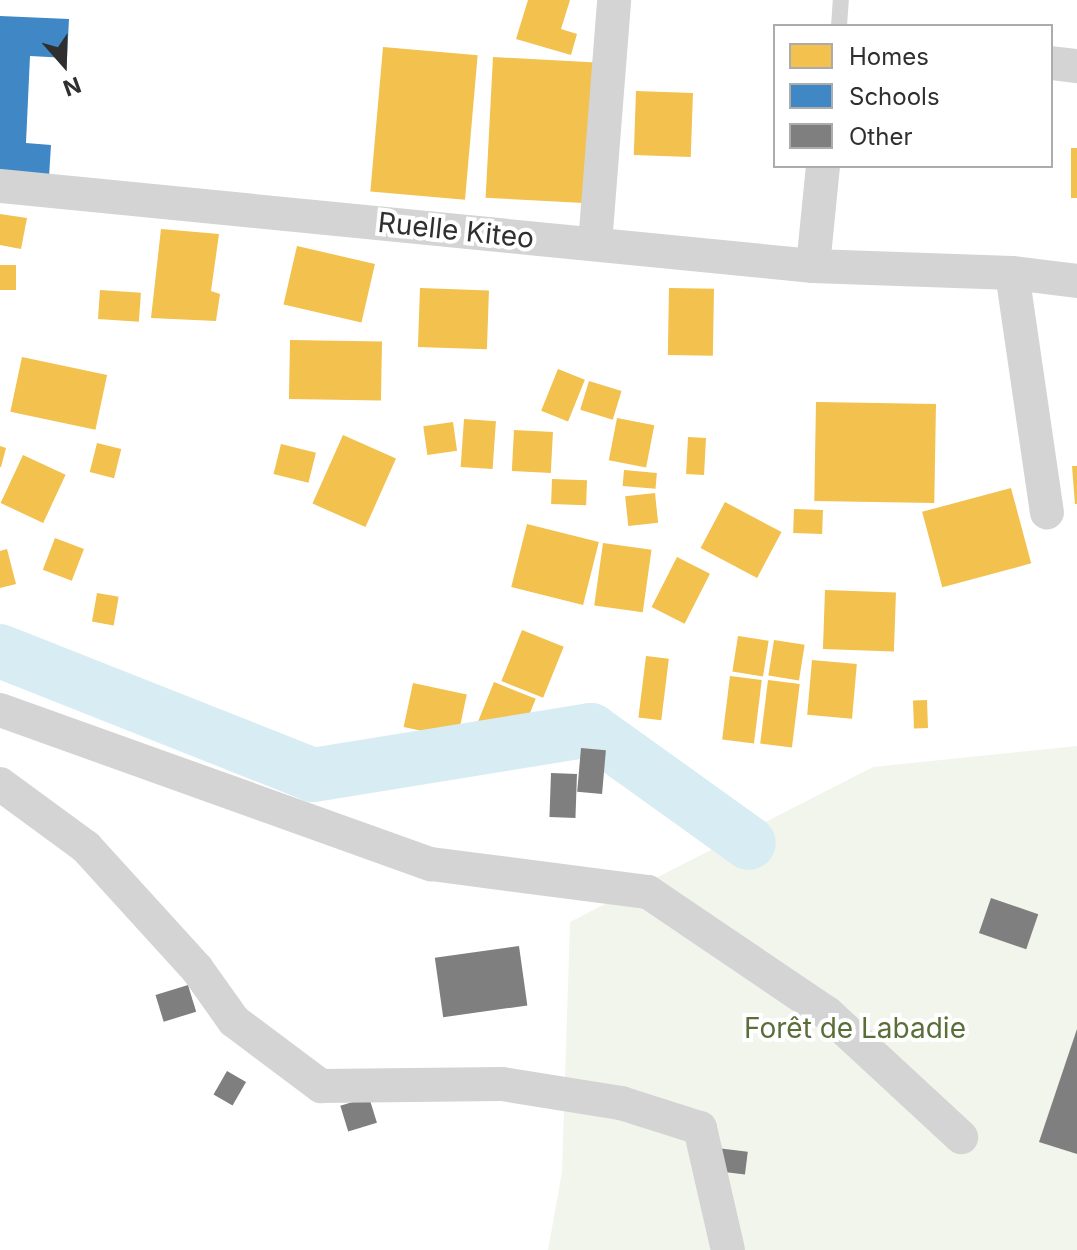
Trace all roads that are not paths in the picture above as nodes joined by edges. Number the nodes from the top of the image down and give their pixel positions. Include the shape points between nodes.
1 (614, 0) edge
2 (841, 0) edge
3 (839, 24) edge
4 (1053, 63) edge
5 (1077, 66) edge
6 (823, 168) edge
7 (0, 186) edge
8 (595, 244) junction
9 (813, 266) junction
10 (1012, 273) junction
11 (1077, 281) edge
12 (1047, 512) dead end
13 (0, 710) edge
14 (0, 784) edge
15 (961, 1137) dead end
16 (728, 1250) edge

1 - 8 street
2 - 3 lane
4 - 5 street
6 - 9 street
7 - 8 street, Ruelle Kiteo
8 - 9 street, Ruelle Kiteo
9 - 10 street, Ruelle Kiteo
10 - 11 street, Ruelle Kiteo
10 - 12 street
13 - 15 street via 431,864 648,892 827,1013
14 - 16 street via 86,847 169,937 234,1021 321,1086 502,1084 621,1103 700,1128

